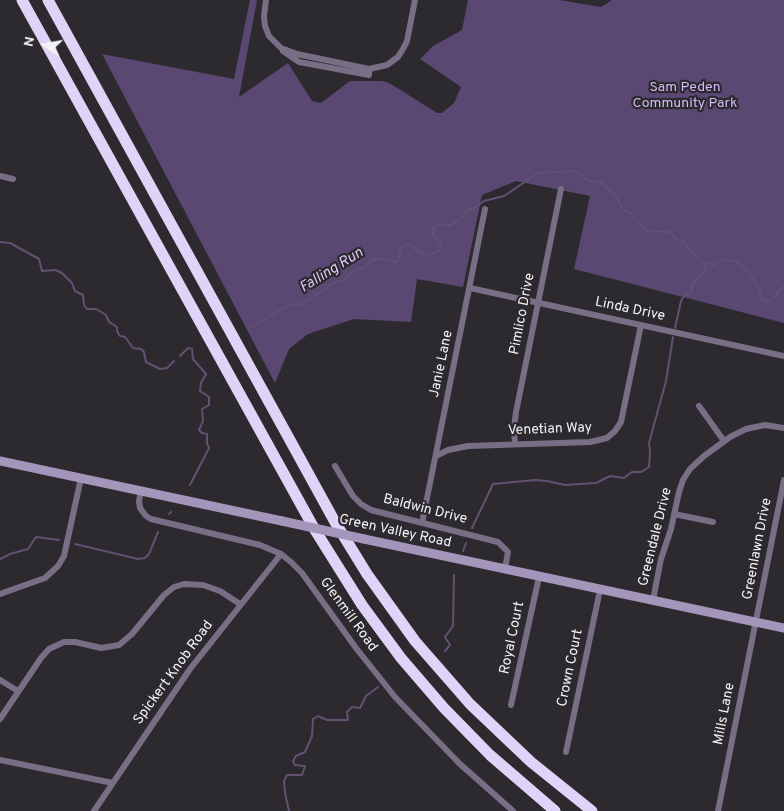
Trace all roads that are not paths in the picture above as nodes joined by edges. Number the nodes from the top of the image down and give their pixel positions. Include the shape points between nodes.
1 (22, 0) edge
2 (48, 0) edge
3 (266, 0) edge
4 (415, 0) edge
5 (0, 176) edge
6 (13, 179) dead end
7 (561, 189) dead end
8 (485, 209) dead end
9 (470, 288) junction
10 (538, 302) junction
11 (641, 325) junction
12 (784, 356) edge
13 (698, 406) dead end
14 (784, 428) edge
15 (724, 442) junction
16 (515, 444) junction
17 (436, 456) junction
18 (0, 461) edge
19 (335, 466) dead end
20 (81, 478) junction
21 (784, 480) edge
22 (141, 491) junction
23 (674, 514) junction
24 (713, 522) dead end
25 (422, 523) junction
26 (281, 554) junction
27 (505, 569) junction
28 (538, 577) junction
29 (600, 590) junction
30 (0, 594) edge
31 (653, 600) junction
32 (240, 604) junction
33 (756, 622) junction
34 (784, 628) edge
35 (0, 680) edge
36 (18, 691) junction
37 (511, 705) dead end
38 (0, 719) edge
39 (566, 752) dead end
40 (0, 760) edge
41 (113, 783) junction
42 (94, 811) edge
43 (513, 811) edge
44 (555, 811) edge
45 (592, 811) edge
46 (718, 811) edge

1 - 44 highway via 314,530 362,605 396,653 444,708 490,755
2 - 45 highway via 330,513 367,574 411,636 470,704 525,758
3 - 4 street via 265,26 269,36 287,55 299,62 369,72 387,65 403,49
5 - 6 street
7 - 10 street, Pimlico Drive
8 - 9 street, Janie Lane
9 - 10 street, Linda Drive
9 - 17 street, Janie Lane
10 - 11 street, Linda Drive
10 - 16 street, Pimlico Drive via 516,412
11 - 12 street, Linda Drive
11 - 16 street, Venetian Way via 621,422 615,431 596,441
13 - 15 street
14 - 15 street, Greendale Drive via 755,426
15 - 23 street, Greendale Drive via 699,460 687,474
16 - 17 street, Venetian Way via 458,447
17 - 25 street, Janie Lane
18 - 20 street, Green Valley Road
19 - 25 street, Baldwin Drive via 353,496 366,508
20 - 22 street, Green Valley Road
20 - 30 street via 64,556 58,566 45,578
21 - 33 street, Greenlawn Drive
22 - 26 street, Glenmill Road via 140,508 151,519 260,545
22 - 27 street, Green Valley Road, bridge
23 - 24 street
23 - 31 street, Greendale Drive
25 - 27 street, Baldwin Drive via 498,542 508,552
26 - 32 street, Spickert Knob Road
26 - 43 street, Glenmill Road via 302,573 396,697 460,764
27 - 28 street, Green Valley Road
28 - 29 street, Green Valley Road
28 - 37 street, Royal Court
29 - 31 street, Green Valley Road
29 - 39 street, Crown Court
31 - 33 street, Green Valley Road
32 - 36 street via 209,587 179,585 164,595 119,645 101,648 69,642 54,645
32 - 41 street, Spickert Knob Road via 190,669
33 - 34 street, Green Valley Road
33 - 46 street, Mills Lane
35 - 36 street
36 - 38 street
40 - 41 street
41 - 42 street, Spickert Knob Road

